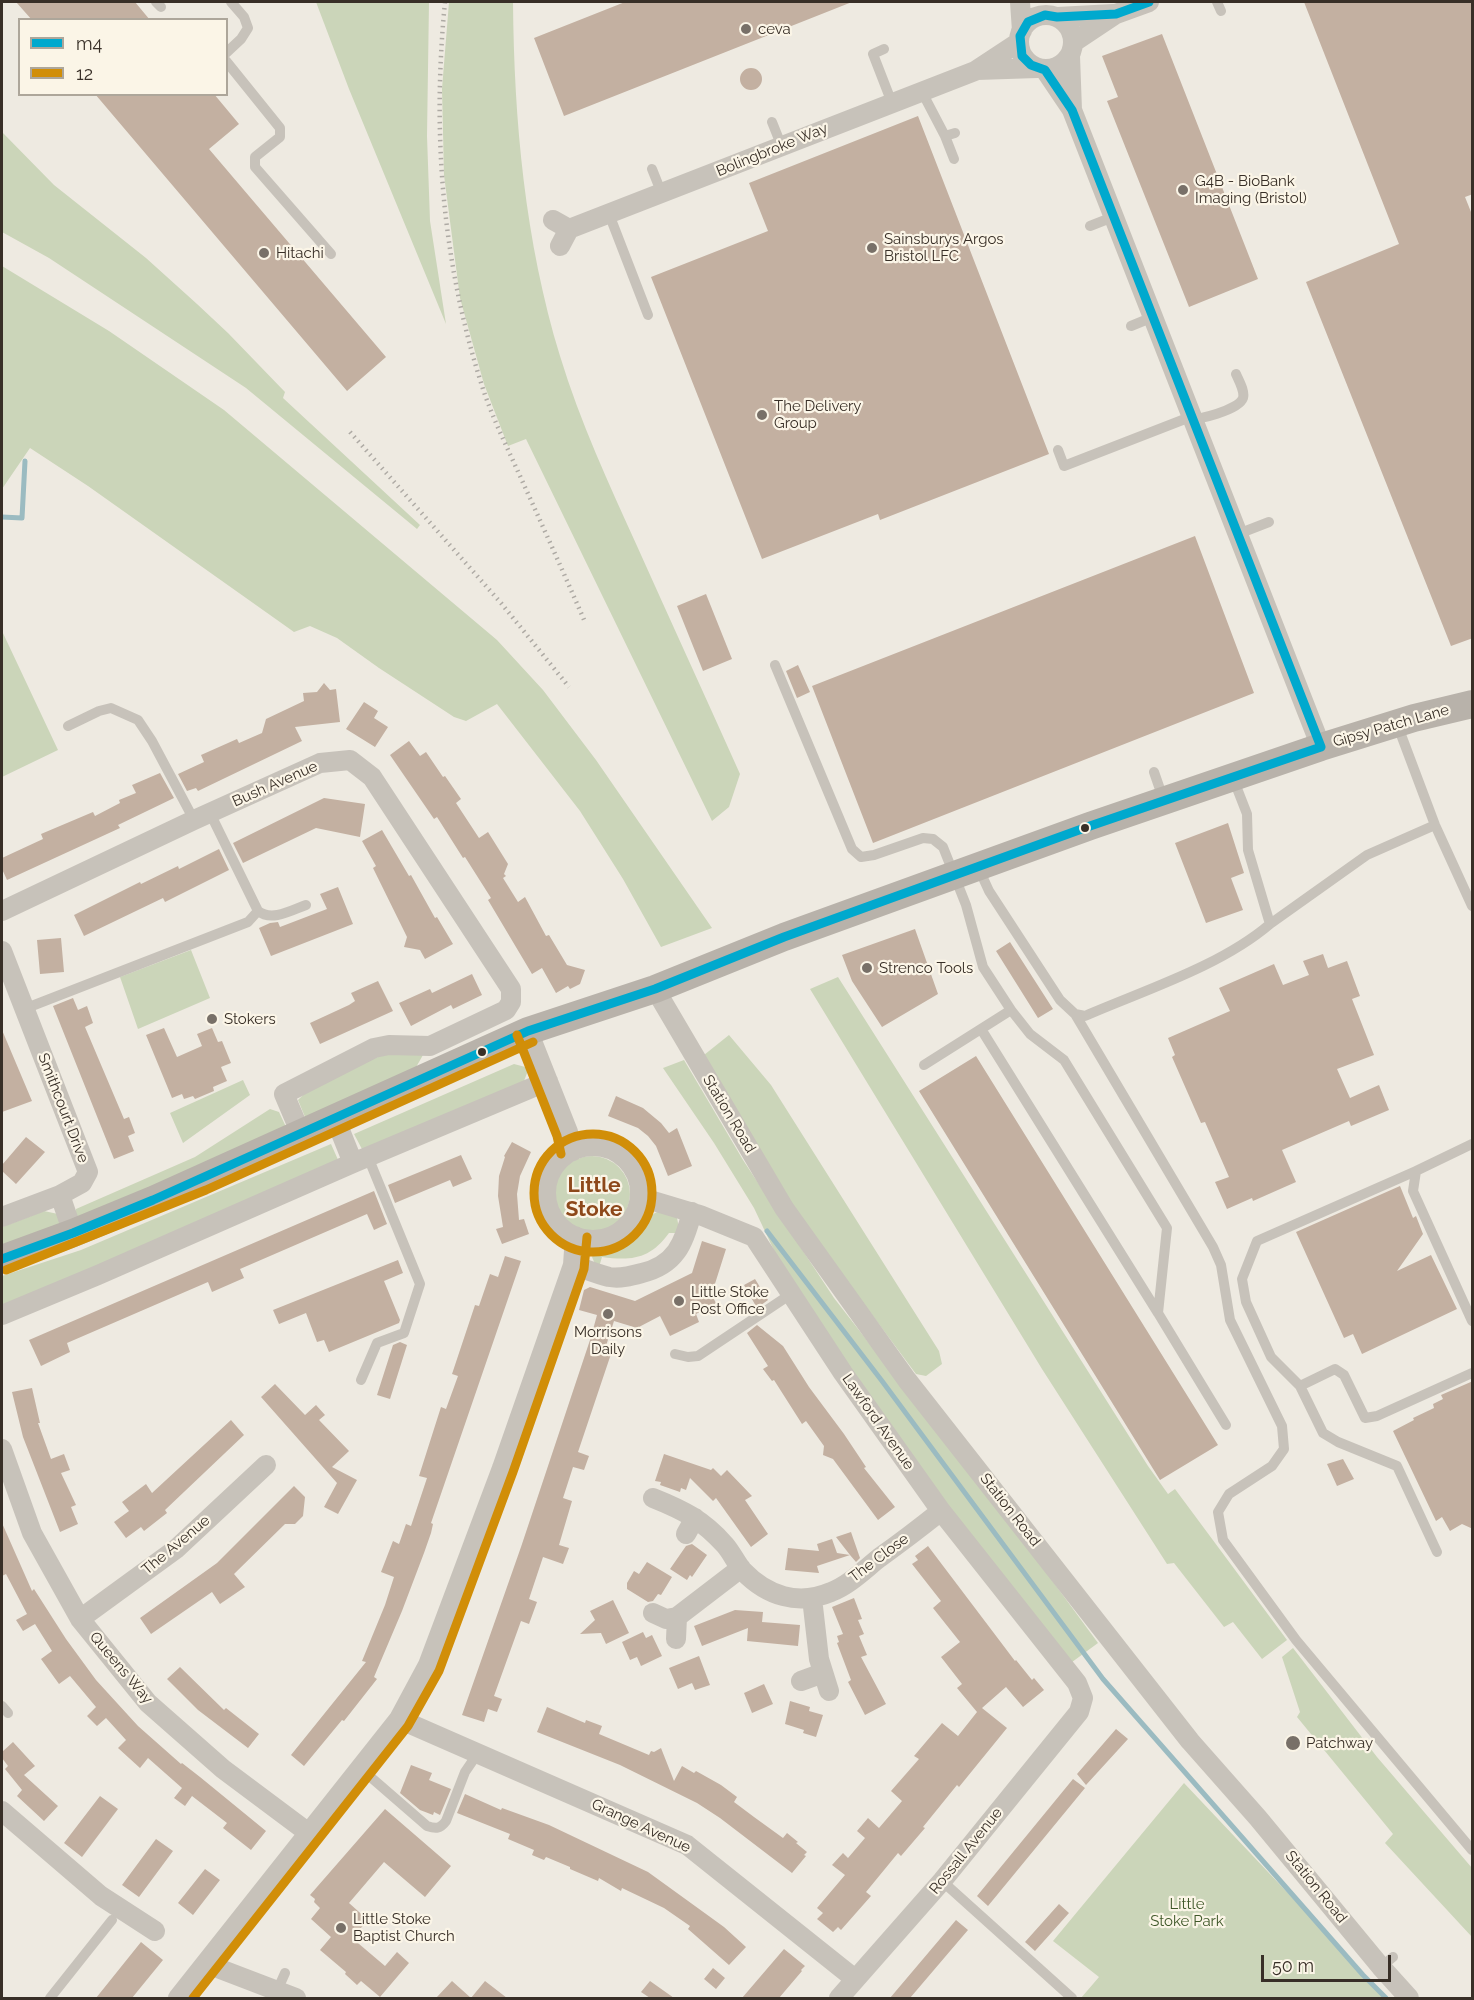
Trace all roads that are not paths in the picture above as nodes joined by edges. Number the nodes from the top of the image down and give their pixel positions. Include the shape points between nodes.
1 (231, 2) edge
2 (1020, 2) edge
3 (1149, 2) edge
4 (1048, 11) edge
5 (1116, 14) junction
6 (1020, 37) junction
7 (885, 49) dead end
8 (1072, 49) junction
9 (228, 51) edge
10 (228, 63) edge
11 (1041, 69) junction
12 (975, 70) junction
13 (922, 92) junction
14 (892, 103) junction
15 (1072, 110) junction
16 (772, 122) dead end
17 (782, 147) junction
18 (954, 159) dead end
19 (652, 169) dead end
20 (662, 194) junction
21 (609, 214) junction
22 (1113, 217) junction
23 (1090, 226) dead end
24 (561, 232) dead end
25 (331, 254) dead end
26 (648, 315) dead end
27 (1154, 317) junction
28 (1131, 326) dead end
29 (1236, 374) dead end
30 (1194, 420) junction
31 (1058, 450) dead end
32 (1269, 522) dead end
33 (1238, 534) junction
34 (775, 665) dead end
35 (1473, 704) edge
36 (1396, 723) junction
37 (68, 726) dead end
38 (1321, 747) junction
39 (1154, 772) dead end
40 (1233, 778) junction
41 (1164, 802) junction
42 (202, 816) junction
43 (1435, 825) junction
44 (966, 871) junction
45 (306, 905) dead end
46 (1473, 906) edge
47 (2, 911) edge
48 (258, 911) junction
49 (1270, 924) junction
50 (2, 951) edge
51 (655, 989) junction
52 (24, 1009) junction
53 (1011, 1010) junction
54 (1075, 1014) junction
55 (981, 1029) junction
56 (528, 1031) junction
57 (924, 1065) dead end
58 (548, 1081) junction
59 (335, 1118) junction
60 (301, 1134) junction
61 (1473, 1144) edge
62 (573, 1150) junction
63 (360, 1160) junction
64 (1416, 1171) junction
65 (60, 1195) junction
66 (640, 1197) junction
67 (692, 1212) junction
68 (2, 1216) edge
69 (73, 1233) junction
70 (575, 1236) junction
71 (2, 1259) edge
72 (573, 1265) junction
73 (791, 1294) junction
74 (1467, 1299) edge
75 (1158, 1313) junction
76 (2, 1314) edge
77 (1473, 1321) edge
78 (675, 1354) dead end
79 (1473, 1373) edge
80 (361, 1380) dead end
81 (1300, 1386) junction
82 (1226, 1425) dead end
83 (2, 1449) edge
84 (266, 1465) dead end
85 (653, 1498) dead end
86 (941, 1511) junction
87 (1437, 1552) dead end
88 (741, 1568) junction
89 (812, 1598) junction
90 (652, 1613) dead end
91 (678, 1617) junction
92 (80, 1619) junction
93 (676, 1639) dead end
94 (801, 1681) dead end
95 (1083, 1698) joint
96 (399, 1719) junction
97 (478, 1753) junction
98 (360, 1767) junction
99 (2, 1811) edge
100 (310, 1834) junction
101 (1473, 1850) edge
102 (942, 1881) junction
103 (112, 1920) dead end
104 (155, 1931) dead end
105 (207, 1964) junction
106 (855, 1979) junction
107 (50, 1998) edge
108 (178, 1998) edge
109 (296, 1998) edge
110 (839, 1998) edge
111 (1072, 1998) edge
112 (1409, 1998) edge

1 - 9 lane via 248,28
2 - 6 street
3 - 5 street
4 - 5 street
4 - 6 street via 1028,22
4 - 8 street via 1067,24 1073,35
5 - 8 street
6 - 11 street via 1022,56
6 - 12 street, Bolingbroke Way
7 - 14 lane via 873,54
8 - 11 street via 1058,67
8 - 15 street
10 - 25 lane via 280,128 280,137 255,157 255,167
11 - 12 street, Bolingbroke Way
11 - 15 street
12 - 13 street, Bolingbroke Way
13 - 14 street, Bolingbroke Way
13 - 18 lane via 950,134
14 - 17 street, Bolingbroke Way
15 - 22 street
16 - 17 lane
17 - 20 street, Bolingbroke Way
19 - 20 lane
20 - 21 street, Bolingbroke Way
21 - 24 street, Bolingbroke Way
21 - 26 lane
22 - 23 lane
22 - 27 street
27 - 28 lane
27 - 30 street
29 - 30 lane via 1243,392 1237,405
30 - 31 lane via 1185,419 1064,466
30 - 33 street
32 - 33 lane
33 - 38 street
34 - 44 lane via 852,849 861,857 923,838 933,839
35 - 36 main road, Gipsy Patch Lane
36 - 38 main road, Gipsy Patch Lane
36 - 43 lane
37 - 42 lane via 111,708 138,720
38 - 40 main road, Gipsy Patch Lane
39 - 41 lane
40 - 41 main road, Gipsy Patch Lane
40 - 49 lane via 1246,814 1248,850
41 - 44 main road, Gipsy Patch Lane
42 - 47 street, Bush Avenue
42 - 48 lane
42 - 60 street, Bush Avenue via 320,763 350,759 372,777 511,989 511,1002 506,1010 430,1046 375,1048 284,1094
43 - 46 lane
43 - 49 lane via 1367,855
44 - 51 main road, Gipsy Patch Lane
44 - 53 lane via 966,905 983,967
44 - 54 lane via 989,891 1060,1000
45 - 48 lane via 272,916
48 - 52 lane via 248,922
49 - 54 lane via 1219,959 1085,1016
50 - 52 street, Smithcourt Drive
51 - 56 main road, Gipsy Patch Lane
51 - 112 street, Station Road via 784,1208 907,1380 1190,1741 1387,1962
52 - 65 street, Smithcourt Drive via 88,1172 82,1183
53 - 55 lane
53 - 75 lane via 1030,1034 1064,1060 1167,1228
54 - 101 lane via 1213,1247 1221,1265 1230,1320 1282,1426 1284,1449 1272,1466 1229,1494 1218,1512 1223,1540 1296,1640
55 - 57 lane
55 - 75 lane
56 - 58 street
56 - 59 main road, Gipsy Patch Lane
58 - 62 street
58 - 63 street
59 - 60 main road, Gipsy Patch Lane
59 - 63 street
60 - 69 main road, Gipsy Patch Lane
61 - 64 lane
62 - 66 street via 600,1146 626,1159 639,1183
62 - 70 street via 560,1159 546,1186 552,1216
63 - 76 street
63 - 80 lane via 420,1284 404,1333 377,1343
64 - 74 lane via 1413,1191
64 - 81 lane via 1257,1241 1242,1279 1246,1302 1271,1357
65 - 68 street, Smithcourt Drive
65 - 69 street
66 - 67 street, Lawford Avenue
66 - 70 street via 629,1224 617,1233 604,1239
67 - 72 street via 678,1250 668,1262 651,1271 611,1277
67 - 73 street, Lawford Avenue via 754,1236
69 - 71 main road, Gipsy Patch Lane
70 - 72 street
72 - 96 street via 433,1654
73 - 78 lane via 698,1356
73 - 86 street, Lawford Avenue
74 - 77 lane
75 - 82 lane
79 - 81 lane via 1365,1418 1344,1375 1335,1369
81 - 87 lane via 1323,1433 1397,1466
83 - 92 street, Queens Way via 32,1533
84 - 92 street, The Avenue via 176,1549
85 - 88 street, The Close via 683,1510 691,1526 705,1525
86 - 89 street, The Close via 850,1581
86 - 95 street, Lawford Avenue via 1077,1683
88 - 89 street, The Close via 781,1597
88 - 91 street
89 - 94 street via 819,1659 826,1682
90 - 91 street via 666,1619
91 - 93 street
92 - 100 street, Queens Way via 148,1703 223,1769
95 - 102 street, Rossall Avenue via 1079,1712
96 - 97 street, Grange Avenue
96 - 98 street
97 - 98 lane via 465,1772 446,1821 436,1829 427,1826
97 - 106 street, Grange Avenue via 687,1845
98 - 100 street
99 - 104 street via 101,1896
100 - 105 street
102 - 106 street, Rossall Avenue
102 - 111 lane
103 - 107 lane
105 - 108 street
105 - 109 street via 281,1982
106 - 110 street, Rossall Avenue

